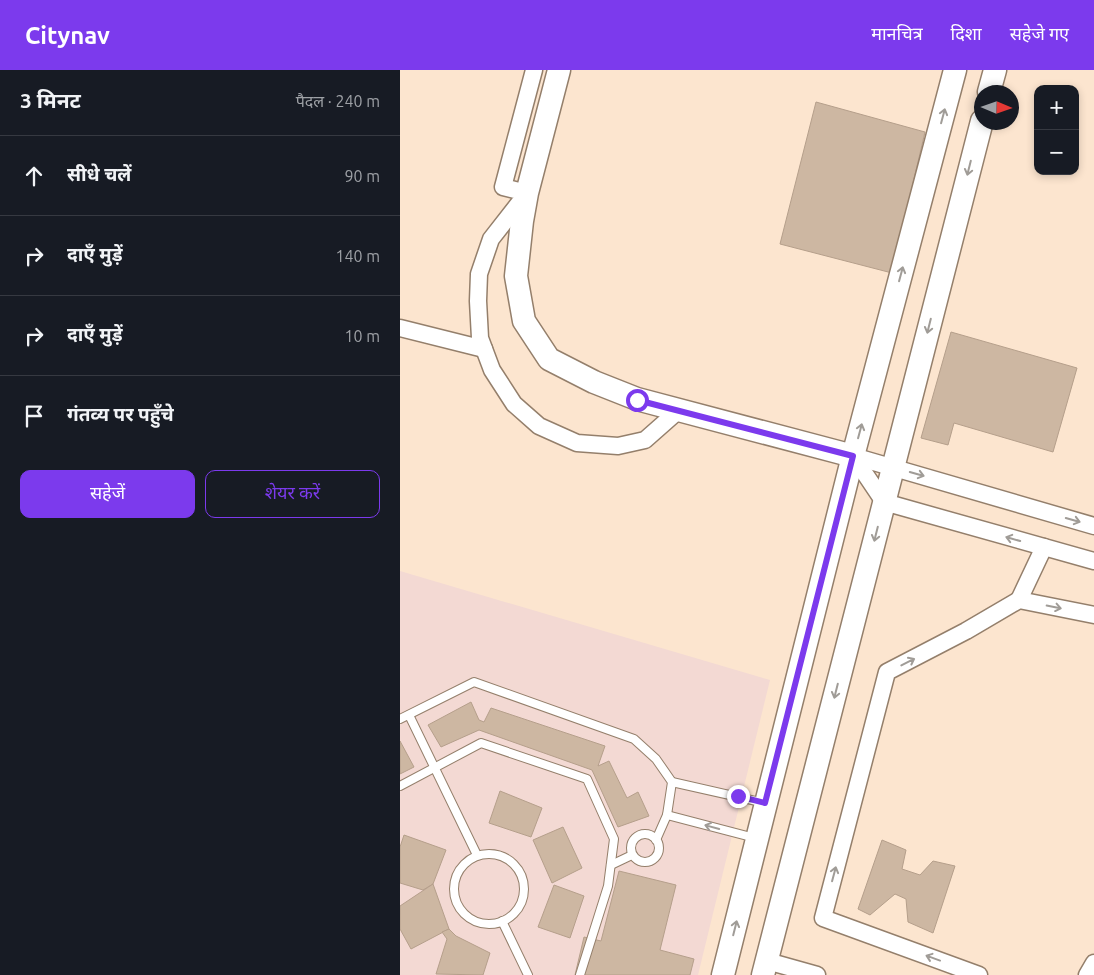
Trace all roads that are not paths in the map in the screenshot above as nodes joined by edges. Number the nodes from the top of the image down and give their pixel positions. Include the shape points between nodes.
1 (534, 70) edge
2 (558, 70) edge
3 (955, 70) edge
4 (995, 70) edge
5 (991, 85) edge
6 (980, 130) edge
7 (527, 193) junction
8 (400, 328) edge
9 (484, 349) junction
10 (679, 410) junction
11 (853, 456) junction
12 (893, 467) junction
13 (884, 502) junction
14 (1094, 526) edge
15 (1044, 547) junction
16 (1094, 561) edge
17 (1019, 600) junction
18 (1094, 615) edge
19 (409, 715) junction
20 (400, 719) edge
21 (434, 768) junction
22 (672, 782) junction
23 (400, 786) edge
24 (765, 803) junction
25 (667, 815) junction
26 (757, 839) junction
27 (656, 840) junction
28 (477, 855) junction
29 (632, 855) junction
30 (611, 865) junction
31 (502, 921) junction
32 (1094, 962) edge
33 (765, 968) edge
34 (528, 975) edge
35 (580, 975) edge
36 (723, 975) edge
37 (817, 975) edge
38 (979, 975) edge
39 (1087, 975) edge

1 - 7 street via 503,187
2 - 7 street
11 -> 3 street
4 - 5 street
6 -> 12 street
7 - 9 street via 491,239 480,274 478,301 480,338
7 - 10 street via 516,276 524,321 549,359 637,400
8 - 9 street
9 - 10 street via 492,370 514,404 539,426 577,443 618,446 645,440
10 - 11 street
11 - 12 street
11 - 13 street
11 - 24 street
12 - 13 street
12 -> 14 street
15 -> 13 street
13 -> 33 street
15 - 16 street
15 - 17 street
17 -> 18 street
38 -> 17 street via 823,918 887,672 966,632
19 - 20 lane
19 - 21 lane
19 - 22 lane via 474,682 634,739 656,759
21 - 23 lane
21 - 28 lane
21 - 30 lane via 481,743 587,779 614,839
22 - 24 lane
22 - 25 lane
24 - 26 street
26 -> 25 lane
25 - 27 lane
36 -> 26 street
27 - 29 lane via 648,834 638,835 632,842
27 - 29 lane via 659,847 653,859 640,861
28 - 31 lane via 489,853 505,857 518,868 523,878 522,901 517,911
28 - 31 lane via 459,870 454,894 458,905 475,921 487,924
29 - 30 lane
30 - 35 lane via 608,886
31 - 34 lane
32 - 39 street
33 - 37 street

